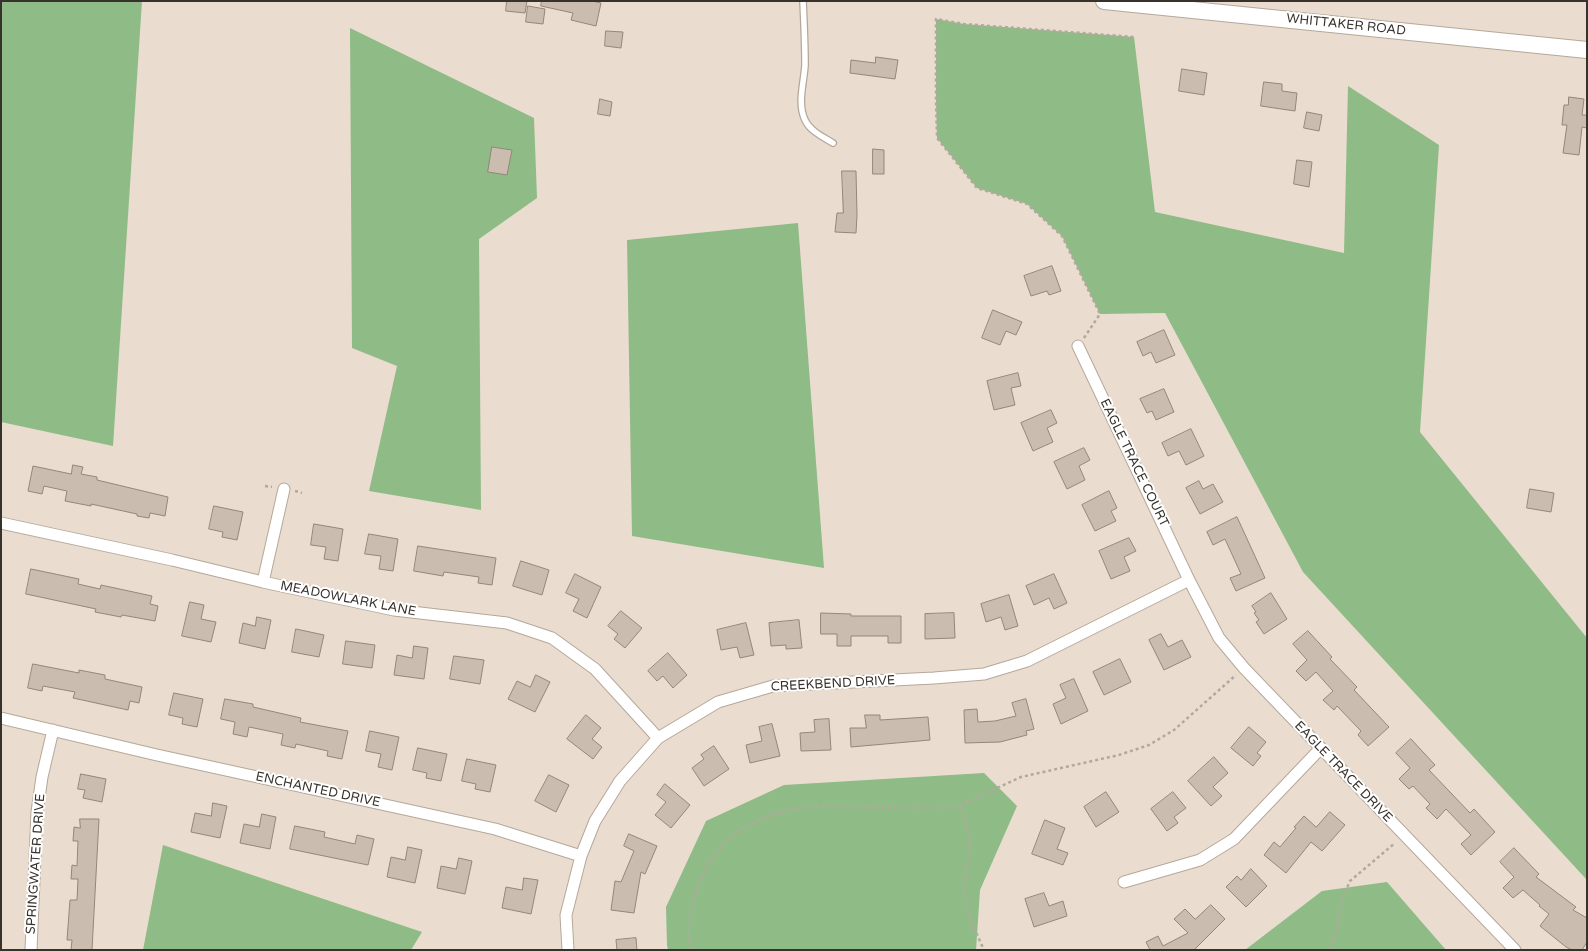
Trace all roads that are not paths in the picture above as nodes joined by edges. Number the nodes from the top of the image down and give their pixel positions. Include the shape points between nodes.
1 (803, 1) edge
2 (1104, 1) edge
3 (1587, 50) edge
4 (833, 143) dead end
5 (1078, 346) road end
6 (284, 489) dead end
7 (1, 523) edge
8 (1190, 580) junction
9 (263, 582) junction
10 (1, 718) edge
11 (53, 730) junction
12 (658, 738) junction
13 (1320, 749) junction
14 (581, 856) junction
15 (1124, 882) dead end
16 (31, 950) edge
17 (568, 950) edge
18 (1515, 950) edge

1 - 4 lane via 805,67 802,110 814,131
2 - 3 main road, WHITTAKER ROAD
5 - 8 street, EAGLE TRACE COURT
6 - 9 street
7 - 9 street, MEADOWLARK LANE
8 - 12 street, CREEKBEND DRIVE via 1027,661 984,674 773,686 718,702
8 - 13 street, EAGLE TRACE DRIVE via 1219,638
9 - 12 street, MEADOWLARK LANE via 394,610 507,623 552,638 595,669
10 - 11 street, ENCHANTED DRIVE
11 - 14 street, ENCHANTED DRIVE via 481,826
11 - 16 street, SPRINGWATER DRIVE via 37,812
12 - 14 street, CREEKBEND DRIVE via 620,781 596,821
13 - 15 street via 1234,839 1200,860
13 - 18 street, EAGLE TRACE DRIVE
14 - 17 street, CREEKBEND DRIVE via 566,915

